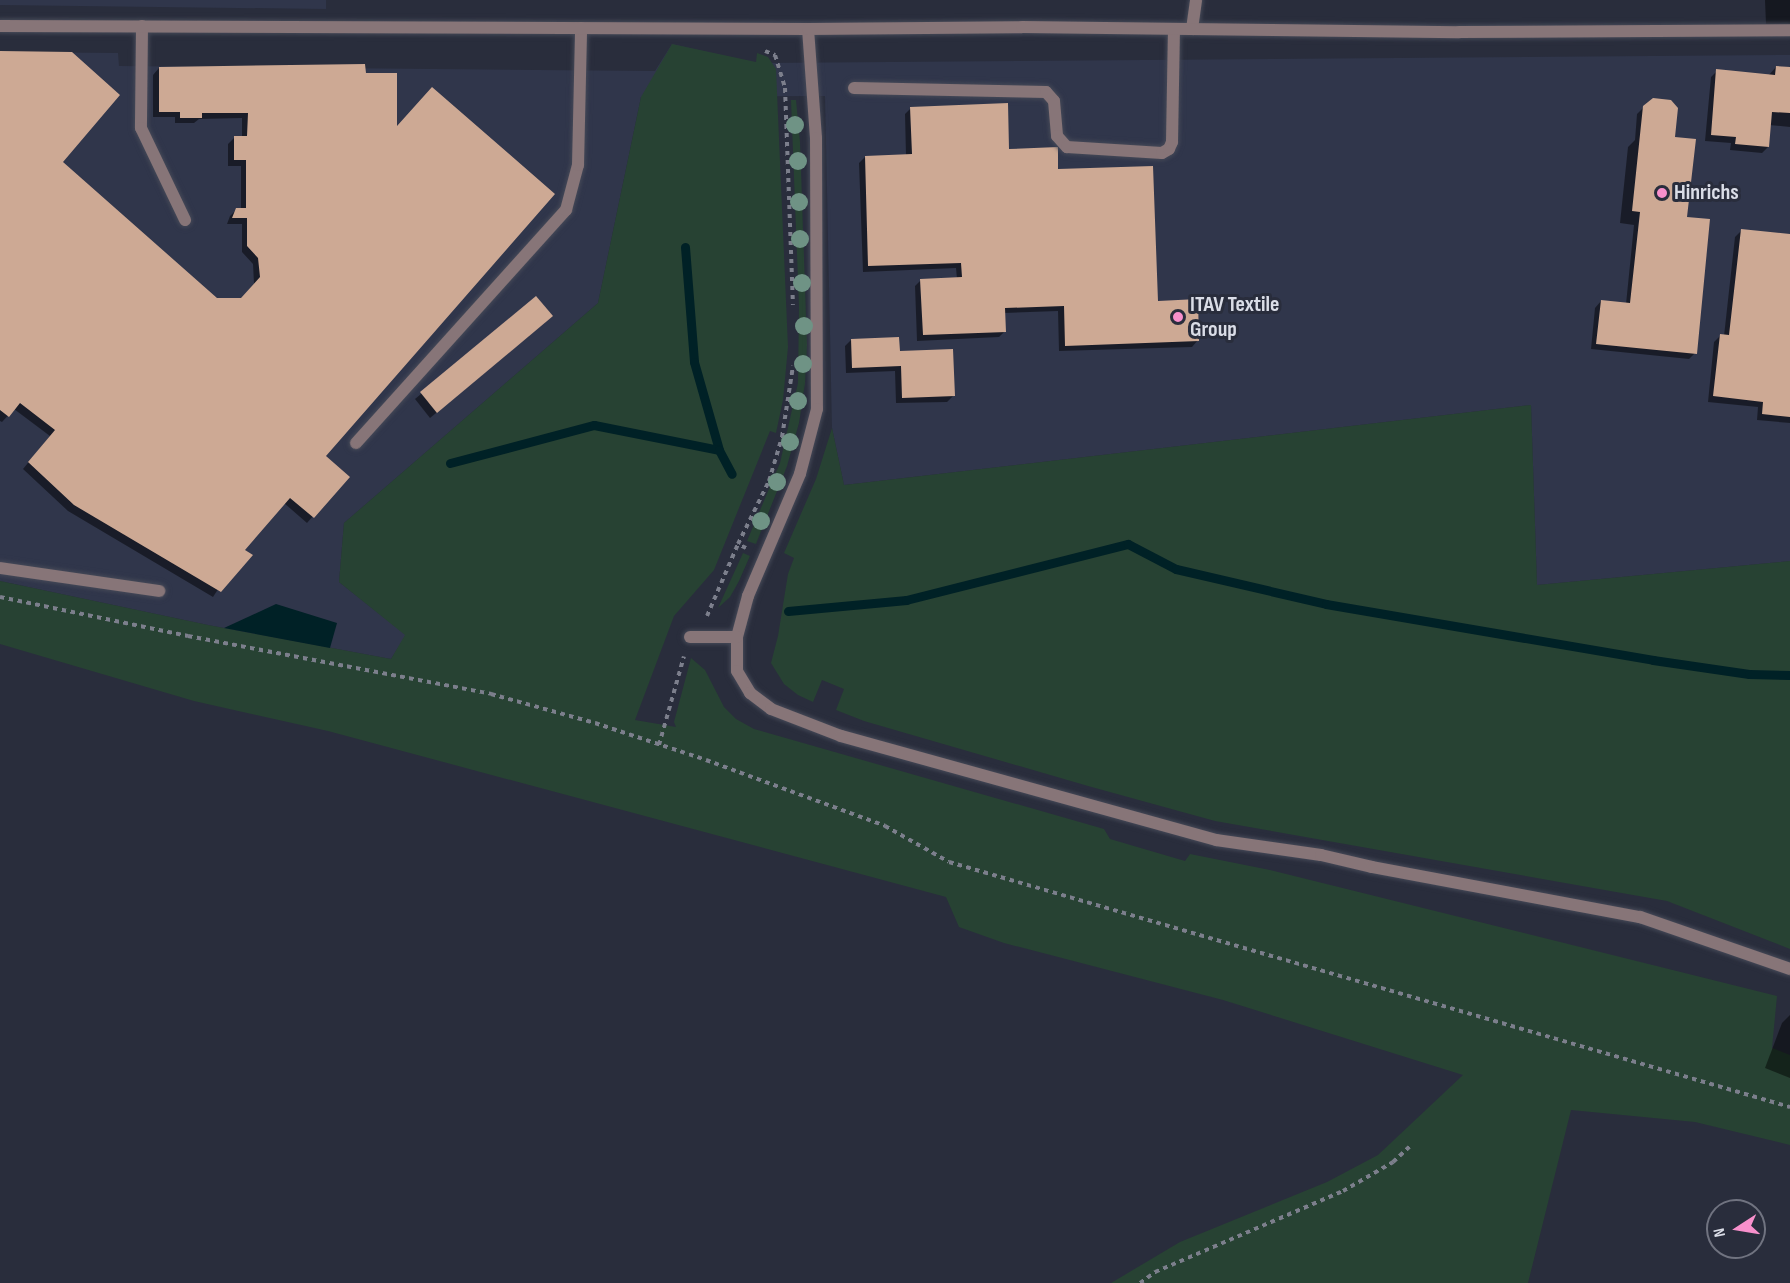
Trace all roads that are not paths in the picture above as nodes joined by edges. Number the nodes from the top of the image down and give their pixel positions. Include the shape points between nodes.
1 (1196, 0) edge
2 (0, 26) edge
3 (142, 26) junction
4 (581, 28) junction
5 (808, 29) junction
6 (1174, 29) junction
7 (1192, 29) junction
8 (1790, 30) edge
9 (854, 88) dead end
10 (184, 220) dead end
11 (356, 442) dead end
12 (0, 568) edge
13 (159, 591) dead end
14 (690, 637) road end
15 (737, 637) junction
16 (1790, 969) edge

1 - 7 street
2 - 3 street
3 - 4 street
3 - 10 street via 141,128
4 - 5 street
4 - 11 street via 578,165 566,210
5 - 6 street
5 - 15 street via 816,138 817,409 800,474 748,596
6 - 7 street
6 - 9 street via 1172,142 1162,153 1067,147 1057,136 1054,101 1046,92
7 - 8 street
12 - 13 street
14 - 15 street
15 - 16 street via 737,671 750,693 771,709 841,736 1216,840 1320,855 1640,916

